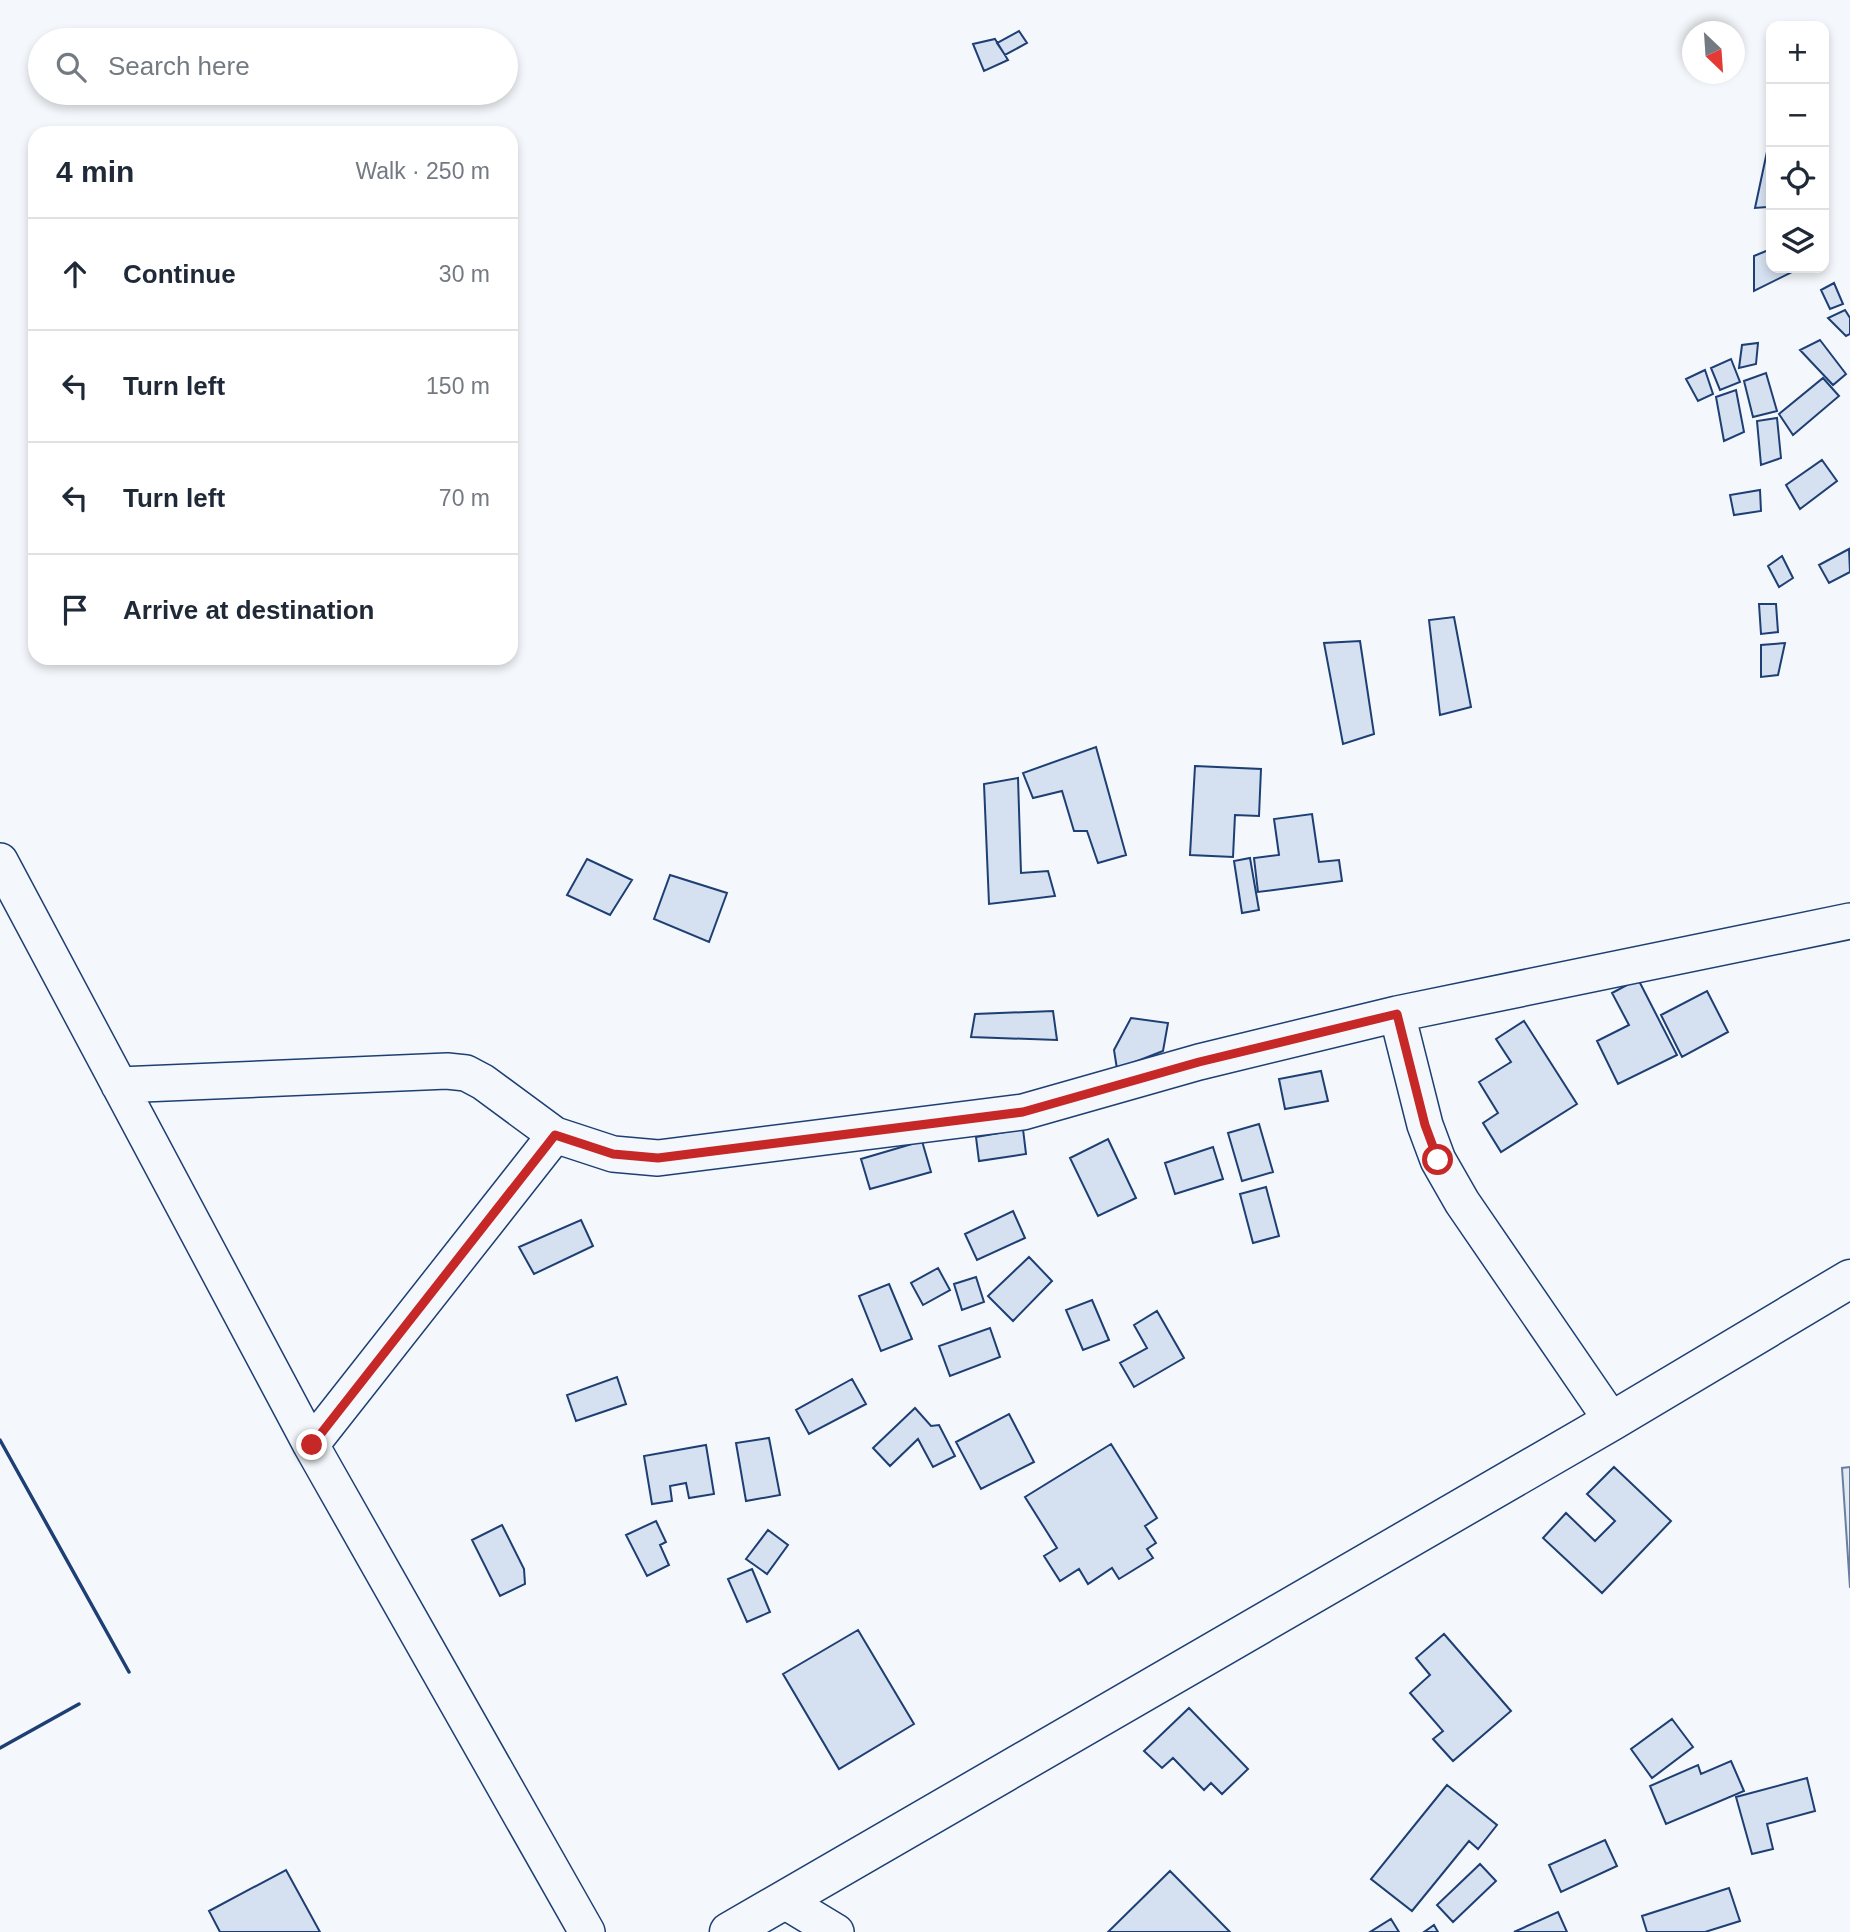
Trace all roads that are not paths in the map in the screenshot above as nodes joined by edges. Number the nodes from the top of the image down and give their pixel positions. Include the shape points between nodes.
1 (0, 861) edge
2 (1850, 922) edge
3 (1397, 1014) junction
4 (119, 1085) junction
5 (555, 1135) junction
6 (1850, 1279) edge
7 (1612, 1421) junction
8 (312, 1445) junction
9 (783, 1900) junction
10 (587, 1932) edge
11 (729, 1932) edge
12 (836, 1932) edge

1 - 4 street
2 - 3 street
3 - 5 street via 1199,1062 1023,1112 658,1158 613,1154
3 - 7 street via 1438,1160
4 - 5 street via 466,1073
4 - 8 street
5 - 8 street
6 - 7 street
7 - 9 street
8 - 10 street
9 - 11 street
9 - 12 street

